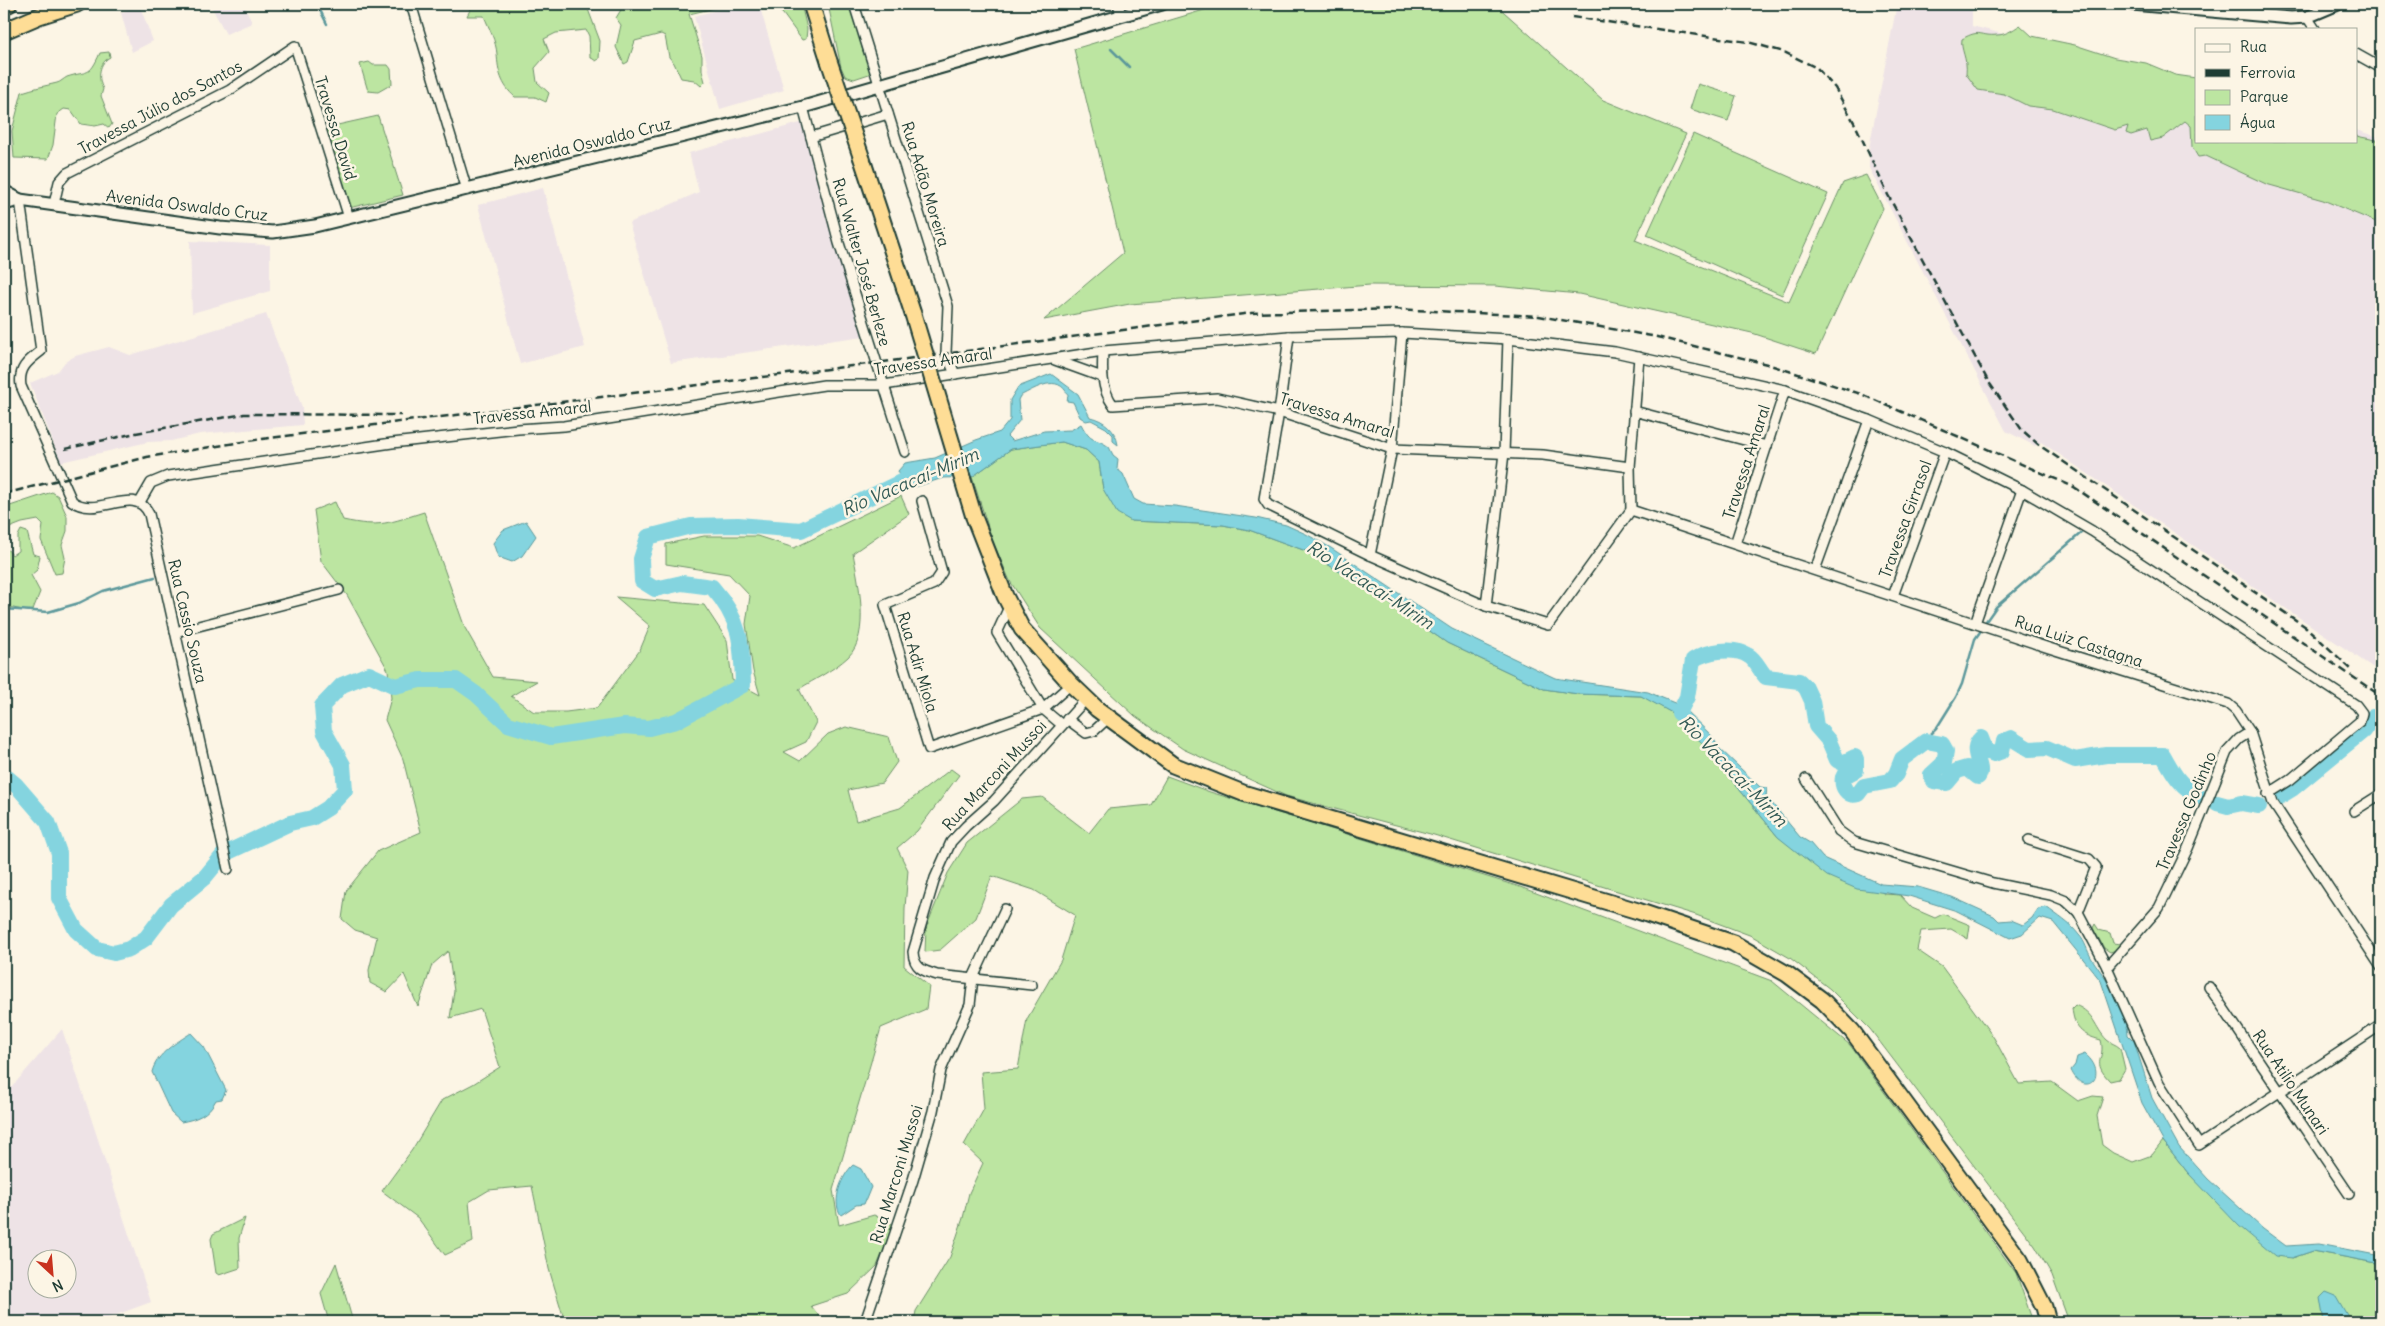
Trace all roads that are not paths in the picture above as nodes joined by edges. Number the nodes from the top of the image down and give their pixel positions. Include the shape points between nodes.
1 (9, 4) edge
2 (48, 4) edge
3 (77, 4) edge
4 (411, 4) edge
5 (810, 4) edge
6 (854, 4) edge
7 (1162, 4) edge
8 (2132, 4) edge
9 (2324, 4) edge
10 (2338, 4) edge
11 (4, 6) edge
12 (2178, 6) edge
13 (1120, 10) edge
14 (2306, 17) junction
15 (4, 21) edge
16 (2315, 28) edge
17 (4, 32) edge
18 (295, 46) joint
19 (2358, 55) edge
20 (2381, 68) edge
21 (880, 85) junction
22 (803, 107) junction
23 (888, 114) junction
24 (811, 137) junction
25 (467, 190) junction
26 (4, 191) edge
27 (20, 200) junction
28 (4, 204) edge
29 (54, 204) junction
30 (349, 218) junction
31 (1402, 332) junction
32 (1289, 336) junction
33 (1508, 339) junction
34 (1103, 351) junction
35 (1639, 357) junction
36 (1053, 359) junction
37 (955, 374) junction
38 (1102, 377) junction
39 (884, 386) junction
40 (1785, 390) junction
41 (1634, 411) junction
42 (1279, 412) junction
43 (1869, 420) junction
44 (1767, 446) junction
45 (1392, 449) junction
46 (905, 452) dead end
47 (1945, 452) junction
48 (1504, 453) junction
49 (1630, 467) junction
50 (2022, 490) junction
51 (922, 501) dead end
52 (140, 502) junction
53 (1631, 510) junction
54 (1735, 544) junction
55 (1370, 555) junction
56 (1815, 570) junction
57 (339, 590) dead end
58 (1893, 596) junction
59 (1486, 606) junction
60 (1009, 607) junction
61 (1975, 623) junction
62 (175, 632) junction
63 (1071, 684) junction
64 (1086, 699) junction
65 (1043, 709) junction
66 (1107, 719) junction
67 (1064, 722) junction
68 (2250, 732) junction
69 (1806, 779) dead end
70 (2268, 794) junction
71 (2381, 794) edge
72 (2354, 811) dead end
73 (2029, 840) dead end
74 (228, 868) dead end
75 (1005, 908) dead end
76 (2078, 912) junction
77 (2108, 967) junction
78 (2381, 967) edge
79 (973, 978) junction
80 (1032, 985) dead end
81 (2209, 988) dead end
82 (2381, 1025) edge
83 (2280, 1092) junction
84 (2349, 1194) dead end
85 (865, 1322) edge
86 (2048, 1322) edge

1 - 11 highway
2 - 15 highway
3 - 17 highway
4 - 25 street
5 - 60 highway, bridge via 913,314 974,517
6 - 21 street, Rua Adão Moreira
7 - 13 street, Avenida Oswaldo Cruz
8 - 12 street
9 - 14 street
10 - 14 street
12 - 14 street via 2275,17
13 - 21 street, Avenida Oswaldo Cruz
14 - 16 street
18 - 29 street, Travessa Júlio dos Santos via 230,90 67,173 59,182
18 - 30 street, Travessa David
19 - 20 street
21 - 22 street, Avenida Oswaldo Cruz
21 - 23 street, Rua Adão Moreira
22 - 24 street, Rua Walter José Berleze
22 - 25 street, Avenida Oswaldo Cruz
23 - 24 street
23 - 37 street, Rua Adão Moreira via 948,306 946,353
24 - 39 street, Rua Walter José Berleze via 838,243
25 - 30 street, Avenida Oswaldo Cruz
26 - 27 street, Avenida Oswaldo Cruz
27 - 28 street, Avenida Oswaldo Cruz
27 - 29 street, Avenida Oswaldo Cruz
27 - 52 street via 41,351 24,366 20,374 21,386 72,501 78,506 96,508 134,500
29 - 30 street, Avenida Oswaldo Cruz via 220,228 273,232
31 - 32 street
31 - 33 street
31 - 45 street
32 - 34 street
32 - 42 street
33 - 35 street
33 - 48 street
34 - 36 street, Travessa Amaral
34 - 38 street, Travessa Amaral
35 - 40 street
35 - 41 street
36 - 37 street, Travessa Amaral
36 - 38 street
37 - 39 street, Travessa Amaral
38 - 42 street, Travessa Amaral via 1106,395 1113,405 1217,398
39 - 46 street, Rua Walter José Berleze
39 - 52 street, Travessa Amaral via 824,385 564,426 392,442 158,479 151,483
40 - 43 street
40 - 44 street, Travessa Amaral
41 - 44 street
41 - 49 street
42 - 45 street, Travessa Amaral
42 - 55 street via 1264,499 1268,505
43 - 47 street
43 - 56 street
44 - 54 street, Travessa Amaral
45 - 48 street, Travessa Amaral
45 - 55 street
47 - 50 street
47 - 58 street, Travessa Girrasol
48 - 49 street, Travessa Amaral
48 - 59 street
49 - 53 street
50 - 61 street
50 - 70 street via 2145,564 2360,709 2360,721 2290,780
51 - 65 street, Rua Adir Miola via 942,572 934,584 885,605 929,749
52 - 62 street, Rua Cassio Souza via 149,514
53 - 54 street, Rua Luiz Castagna
53 - 59 street via 1548,625
54 - 56 street, Rua Luiz Castagna
55 - 59 street
56 - 58 street, Rua Luiz Castagna
57 - 62 street
58 - 61 street, Rua Luiz Castagna
60 - 63 highway via 1022,629
60 - 65 street via 997,633
61 - 68 street, Rua Luiz Castagna via 2228,704 2236,710
62 - 74 street, Rua Cassio Souza
63 - 64 highway
63 - 65 street
64 - 66 highway
64 - 67 street, Rua Marconi Mussoi
65 - 67 street
66 - 67 street via 1094,731 1086,733
66 - 86 highway via 1173,765 1243,793 1648,914 1733,943 1787,974 1822,1000 1852,1031 2020,1260 2044,1307
67 - 79 street, Rua Marconi Mussoi via 994,801 952,842 935,878 913,952 914,960 921,971
68 - 70 street, Rua Luiz Castagna
68 - 77 street, Travessa Godinho via 2227,752 2188,848 2159,908
69 - 76 street via 1840,831 1854,842 1993,883 2051,895 2066,901
70 - 78 street, Rua Luiz Castagna
71 - 72 street
73 - 76 street via 2094,863 2096,868
75 - 79 street, Rua Marconi Mussoi
76 - 77 street
77 - 83 street via 2159,1083 2199,1146
79 - 80 street, Rua Marconi Mussoi
79 - 85 street, Rua Marconi Mussoi via 970,1005 941,1070 913,1180
81 - 83 street, Rua Atilio Munari
82 - 83 street
83 - 84 street, Rua Atilio Munari

